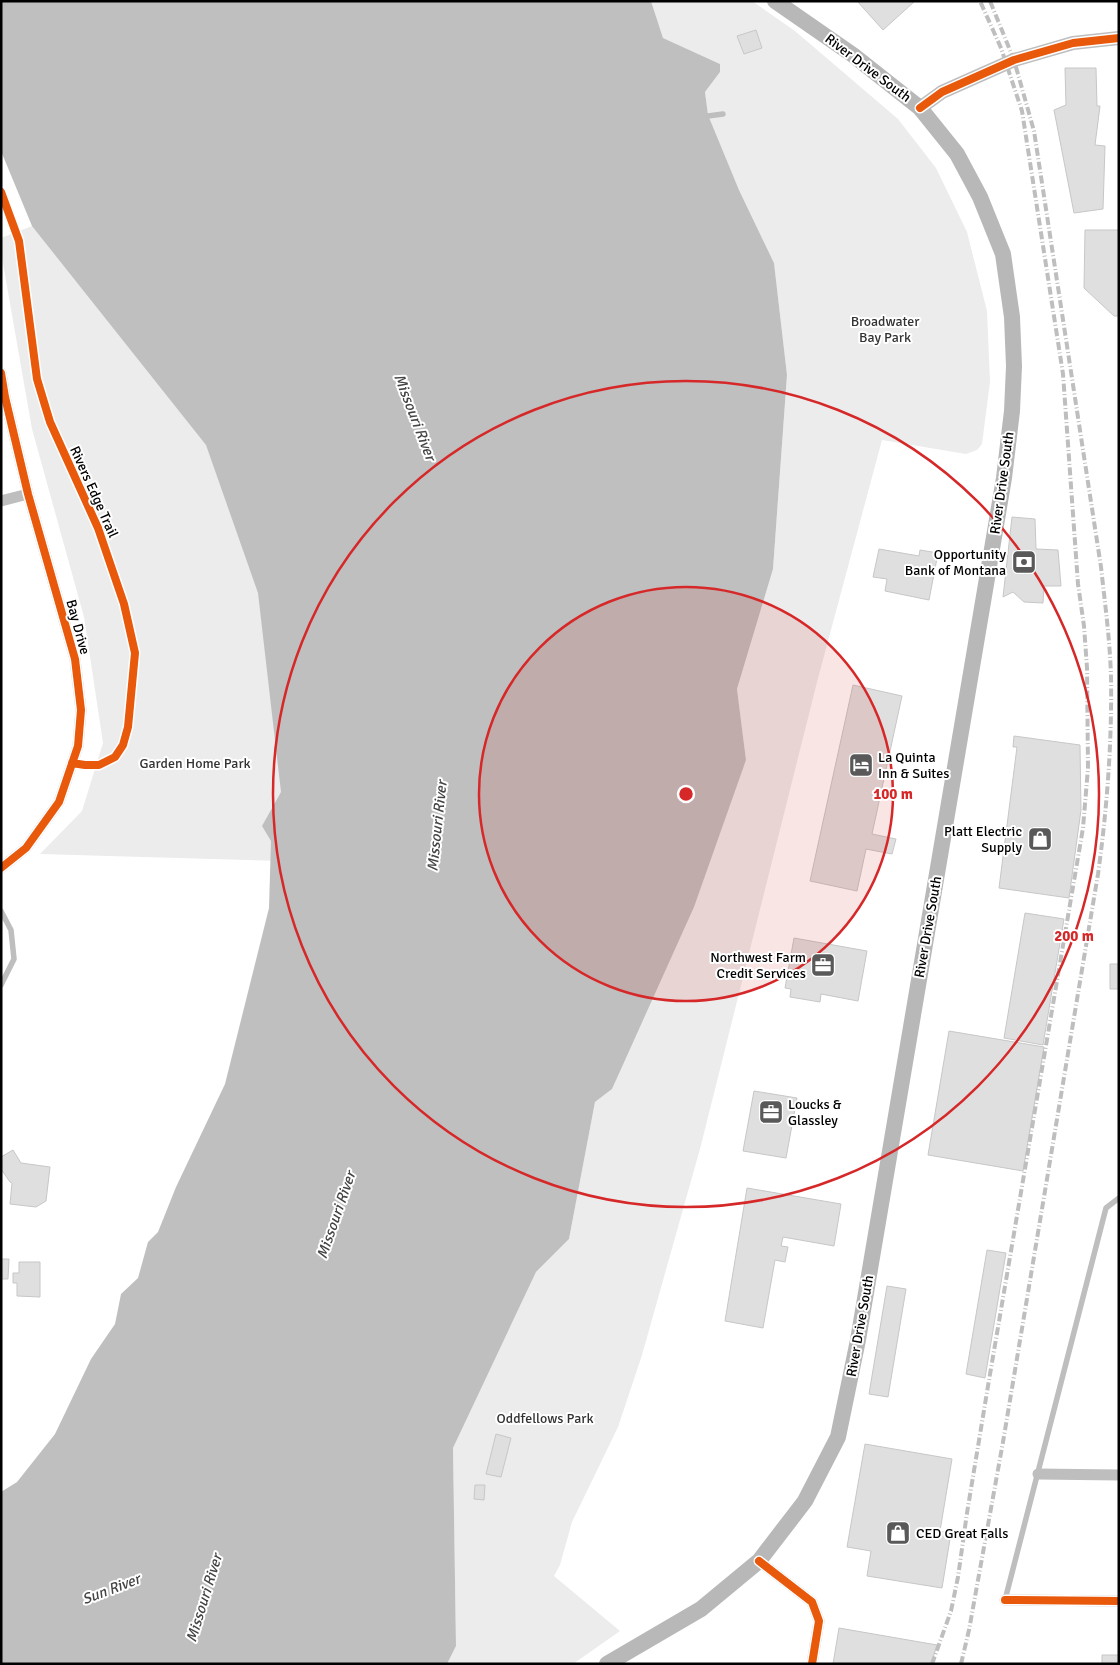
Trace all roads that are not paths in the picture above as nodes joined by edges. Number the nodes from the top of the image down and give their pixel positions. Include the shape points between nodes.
1 (775, 1) edge
2 (1119, 38) edge
3 (920, 108) junction
4 (723, 114) dead end
5 (708, 116) dead end
6 (1, 373) edge
7 (28, 494) junction
8 (1, 501) edge
9 (1, 868) edge
10 (1, 911) edge
11 (1, 985) edge
12 (1119, 1198) edge
13 (1038, 1474) junction
14 (1119, 1475) edge
15 (759, 1561) junction
16 (1005, 1600) joint
17 (1119, 1601) edge
18 (607, 1664) edge
19 (812, 1664) edge

1 - 3 main road, River Drive South via 853,55
2 - 3 street via 1073,43 1014,60 942,92
3 - 15 main road, River Drive South via 957,154 980,197 1002,254 1014,342 1012,411 1004,478 865,1301 838,1437 805,1501
4 - 5 lane
6 - 7 street, Bay Drive
7 - 8 street
7 - 9 street, Bay Drive via 75,659 81,710 78,746 59,802 26,848
10 - 11 lane via 11,930 14,960
12 - 13 lane via 1106,1208
13 - 14 street
13 - 16 lane
15 - 18 main road, River Drive South via 700,1609
15 - 19 street via 812,1602 820,1621
16 - 17 street

